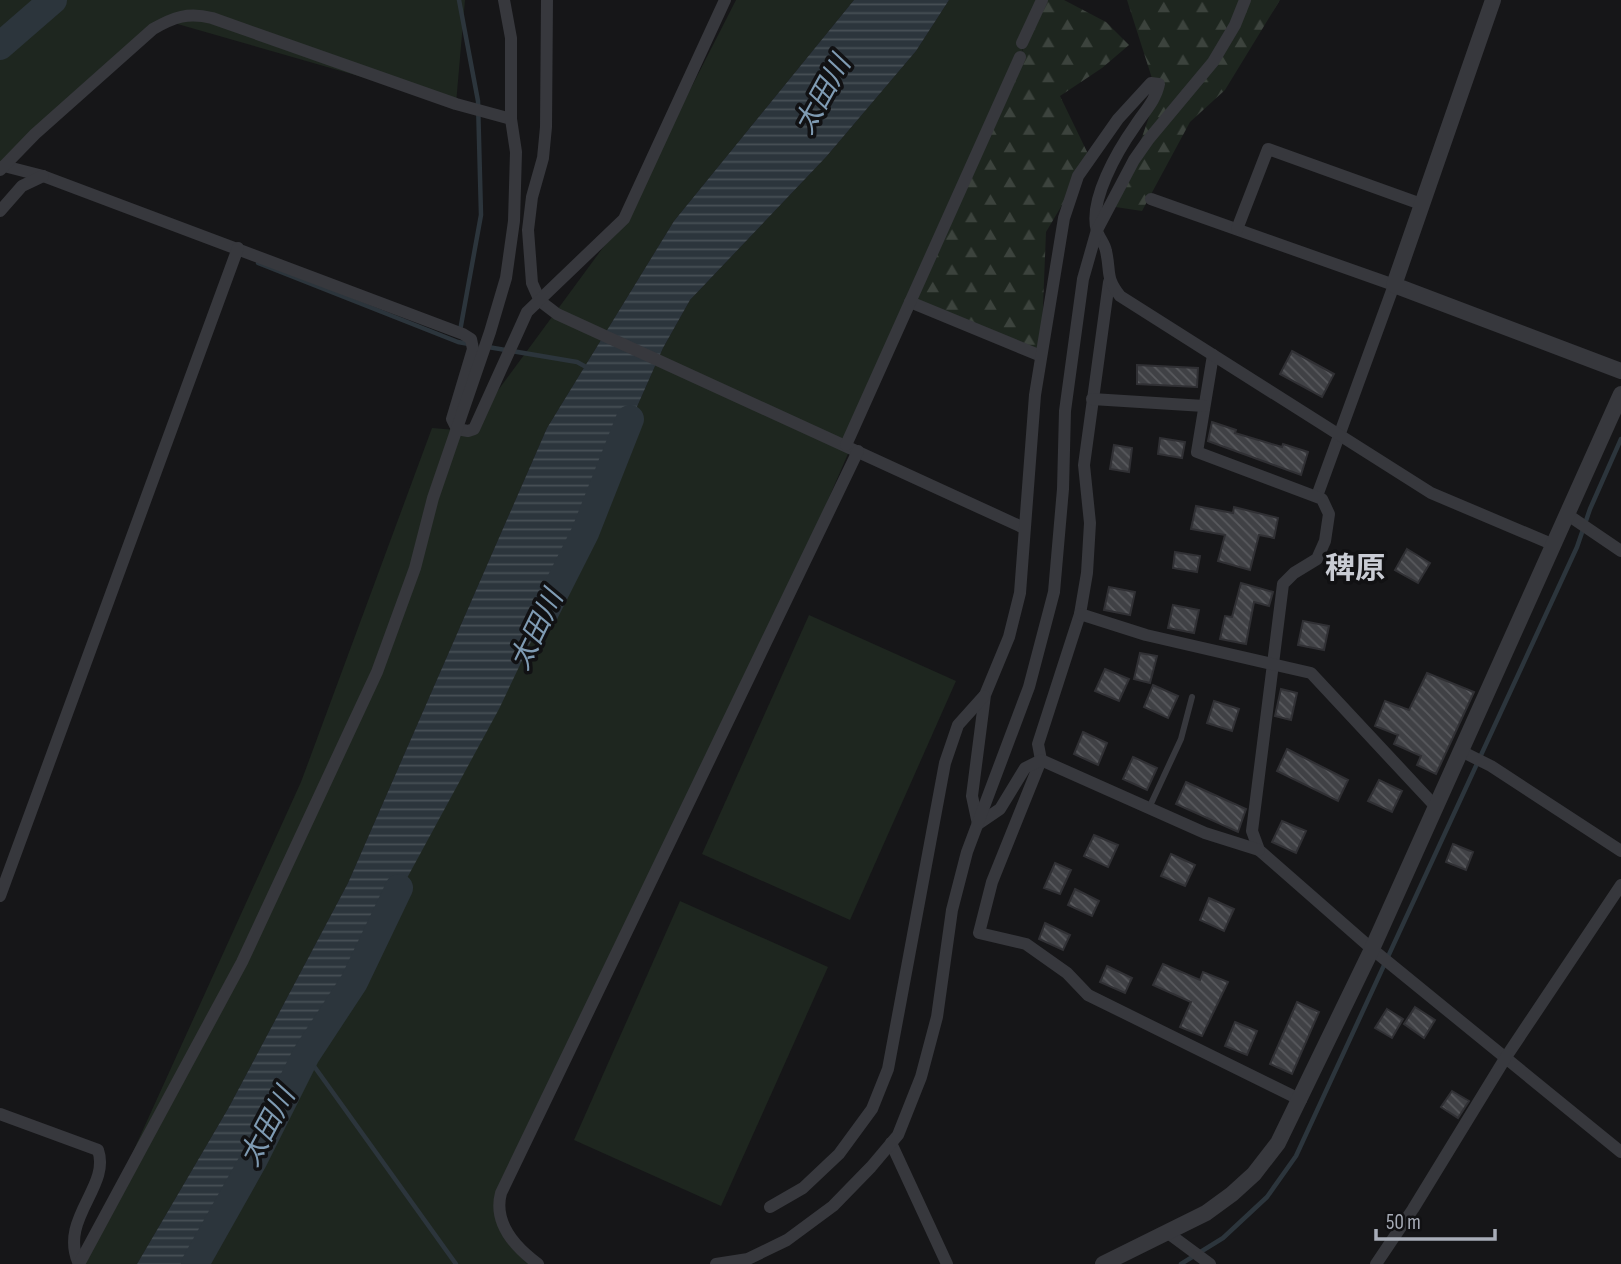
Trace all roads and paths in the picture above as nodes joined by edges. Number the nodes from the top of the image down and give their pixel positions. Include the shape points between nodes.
1 (504, 0) edge
2 (547, 0) edge
3 (724, 0) edge
4 (1042, 0) edge
5 (1245, 0) edge
6 (1493, 0) edge
7 (1022, 43) dead end
8 (1020, 57) dead end
9 (511, 119) junction
10 (2, 168) edge
11 (43, 176) junction
12 (1151, 199) dead end
13 (1421, 204) junction
14 (0, 211) edge
15 (1237, 229) junction
16 (1097, 230) junction
17 (238, 248) junction
18 (1109, 282) junction
19 (1394, 285) junction
20 (540, 301) junction
21 (910, 302) junction
22 (1213, 355) junction
23 (1041, 356) junction
24 (1621, 371) edge
25 (1621, 394) edge
26 (1092, 399) junction
27 (1205, 406) junction
28 (457, 429) junction
29 (1340, 434) junction
30 (840, 442) junction
31 (858, 451) junction
32 (1317, 496) junction
33 (1568, 515) junction
34 (1024, 528) junction
35 (1554, 545) junction
36 (1621, 551) edge
37 (1080, 614) junction
38 (1273, 663) junction
39 (985, 695) junction
40 (1192, 697) dead end
41 (1461, 751) junction
42 (1041, 760) junction
43 (1436, 807) junction
44 (1149, 808) junction
45 (978, 824) junction
46 (1259, 850) junction
47 (1621, 851) edge
48 (1621, 885) edge
49 (0, 895) edge
50 (1372, 949) junction
51 (1506, 1057) junction
52 (1301, 1100) junction
53 (0, 1114) edge
54 (891, 1143) junction
55 (1621, 1152) edge
56 (770, 1207) dead end
57 (1168, 1233) junction
58 (538, 1264) edge
59 (716, 1264) edge
60 (947, 1264) edge
61 (1103, 1264) edge
62 (1210, 1264) edge
63 (1376, 1264) edge

1 - 9 street via 511,38
2 - 20 street via 546,127 528,230 532,283
3 - 20 street via 624,219
4 - 7 street
5 - 16 street via 1213,62 1134,160
6 - 13 street
8 - 21 street
9 - 10 street via 192,13 153,29
9 - 28 street via 516,152 514,221 506,278
10 - 11 street
11 - 14 street via 22,186
11 - 17 street
12 - 15 street
13 - 15 street via 1268,149
13 - 19 street
15 - 19 street
16 - 18 street via 1106,249
16 - 23 street via 1096,207 1107,175 1159,84 1151,83 1118,119 1078,176 1064,218
16 - 45 street via 1083,279 1065,411 1054,592 1029,687
17 - 28 street via 471,339 473,349 452,419
17 - 49 street
18 - 22 street via 1121,296
18 - 26 street
19 - 24 street
19 - 29 street
20 - 28 street via 527,312 474,429
20 - 30 street via 557,314
21 - 23 street
21 - 30 street
22 - 27 street
22 - 29 street
23 - 34 street
25 - 33 street
26 - 27 street
26 - 37 street via 1084,465 1090,523
27 - 32 street via 1197,452
28 - 53 street via 415,568 377,672 242,962 79,1264 74,1252 77,1219 97,1179 102,1160 98,1150
29 - 32 street
29 - 35 street via 1431,494
30 - 31 street
31 - 34 street
31 - 58 street via 500,1193 497,1207 503,1226 520,1251
32 - 38 street via 1329,514 1325,541 1317,559 1283,584
33 - 35 street
33 - 36 street
34 - 39 street via 1017,604 1009,638
35 - 41 street
37 - 38 street via 1146,635
37 - 42 street via 1038,744
38 - 43 street via 1311,673
38 - 46 street via 1252,831
39 - 45 street via 972,796
39 - 56 street via 958,725 945,763 888,1069 872,1109 838,1154 803,1188
40 - 44 lane via 1181,739
41 - 43 street
41 - 47 street
42 - 44 street
42 - 45 street via 1024,768 1000,808
42 - 52 street via 992,882 979,933 1026,944 1067,973 1088,995
43 - 50 street
44 - 46 street
45 - 54 street via 951,910 937,1017 921,1077
46 - 50 street
48 - 51 street
50 - 51 street
50 - 52 street
51 - 55 street
51 - 63 street
52 - 57 street via 1278,1143 1254,1174 1206,1213
54 - 59 street via 833,1206 787,1240 748,1258
54 - 60 street
57 - 61 street
57 - 62 street

